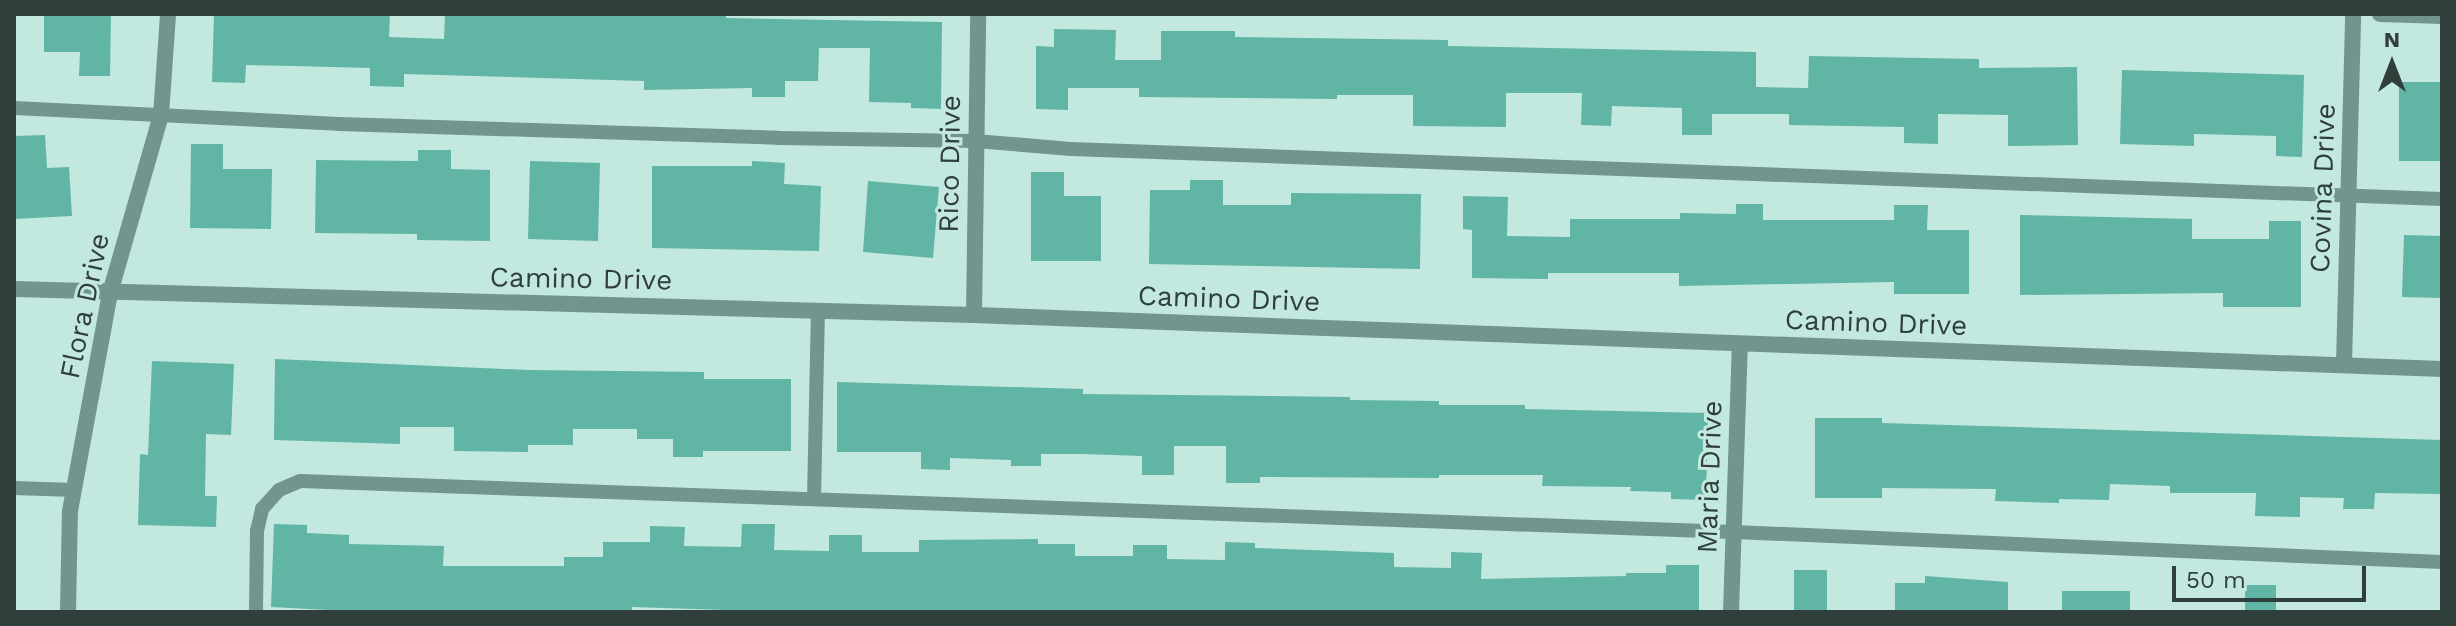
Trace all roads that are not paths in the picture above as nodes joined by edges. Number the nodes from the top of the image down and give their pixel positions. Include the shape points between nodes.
1 (168, 14) edge
2 (978, 14) edge
3 (2353, 14) edge
4 (2380, 14) edge
5 (2442, 16) edge
6 (14, 108) edge
7 (161, 115) junction
8 (976, 141) junction
9 (2348, 193) junction
10 (2442, 199) edge
11 (14, 289) edge
12 (110, 293) junction
13 (818, 311) junction
14 (974, 315) junction
15 (1740, 345) junction
16 (2344, 364) junction
17 (2442, 369) edge
18 (14, 488) edge
19 (74, 490) junction
20 (814, 499) junction
21 (1734, 532) junction
22 (2442, 562) edge
23 (68, 612) edge
24 (256, 612) edge
25 (1731, 612) edge

1 - 7 street, Flora Drive
2 - 8 street, Rico Drive
3 - 9 street, Covina Drive
4 - 5 street
6 - 7 lane
7 - 8 lane
7 - 12 street, Flora Drive
8 - 9 lane via 1071,149
8 - 14 street, Rico Drive
9 - 10 lane
9 - 16 street, Covina Drive
11 - 12 street, Camino Drive
12 - 13 street, Camino Drive
12 - 19 street, Flora Drive
13 - 14 street, Camino Drive
13 - 20 lane
14 - 15 street, Camino Drive
15 - 16 street, Camino Drive
15 - 21 street, Maria Drive
16 - 17 street, Camino Drive
18 - 19 lane
19 - 23 street, Flora Drive
20 - 21 lane
20 - 24 lane via 300,481 279,490 262,509
21 - 22 lane
21 - 25 street, Maria Drive

